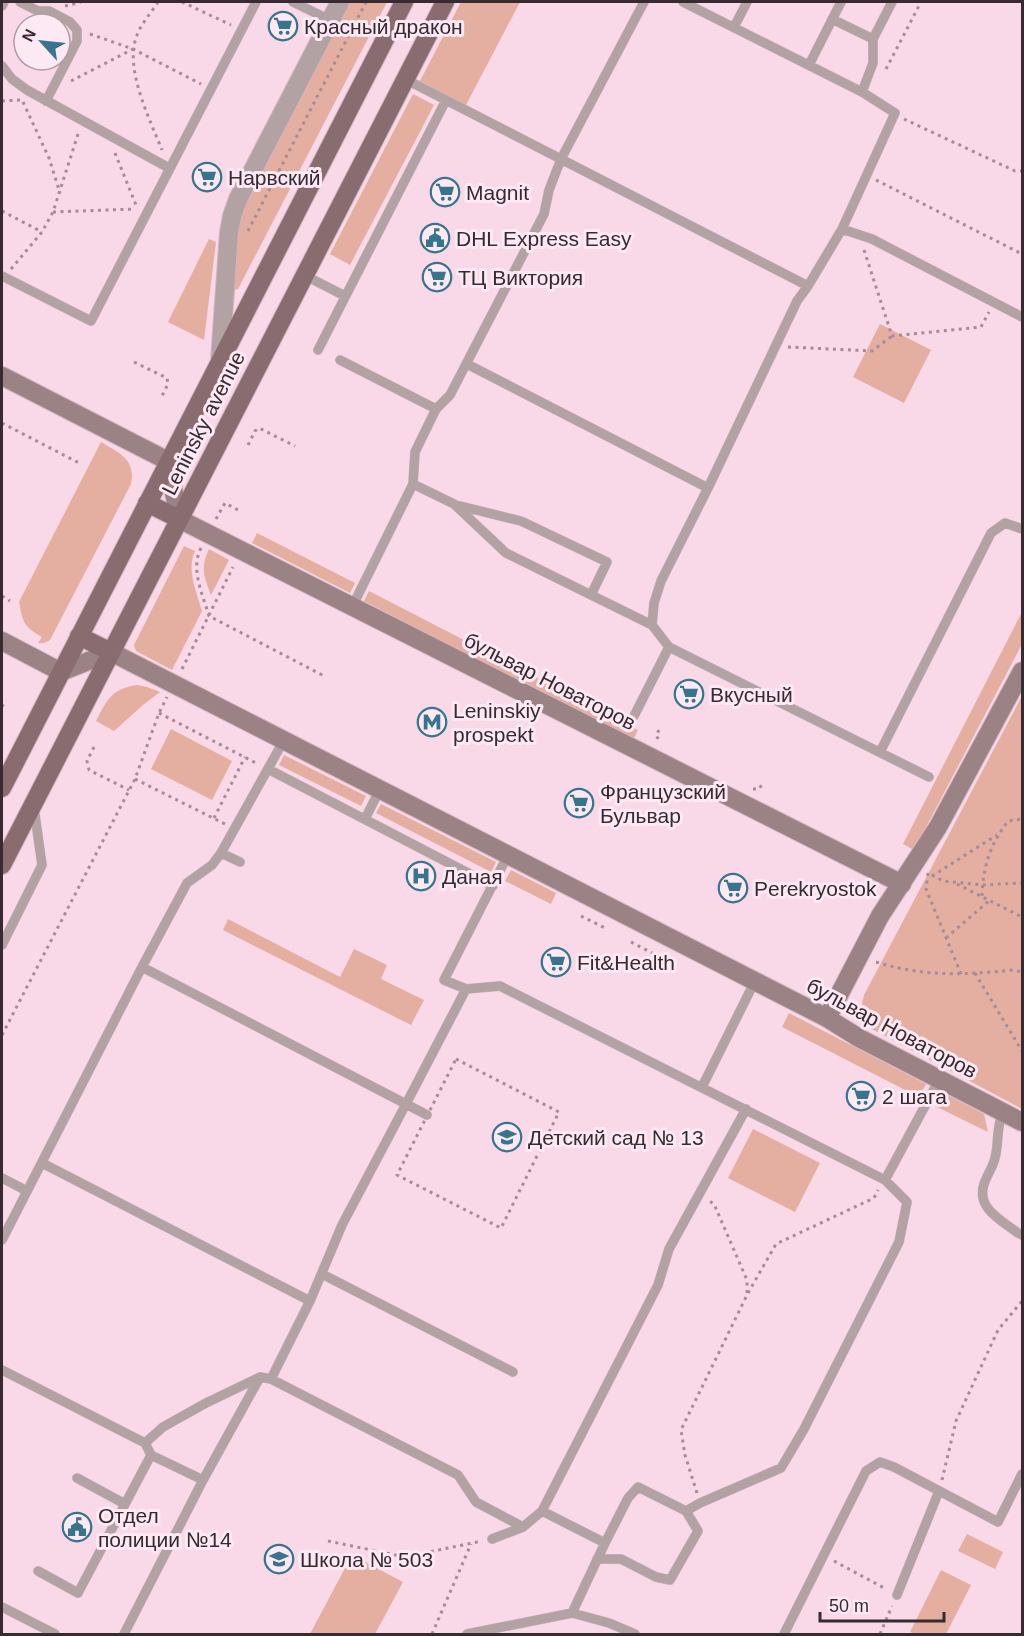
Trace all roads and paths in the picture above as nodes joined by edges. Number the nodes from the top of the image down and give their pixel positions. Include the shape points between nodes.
1 (4, 2) edge
2 (20, 2) edge
3 (158, 2) edge
4 (182, 2) edge
5 (255, 2) edge
6 (293, 2) edge
7 (340, 2) edge
8 (366, 2) edge
9 (404, 2) edge
10 (445, 2) edge
11 (644, 2) edge
12 (683, 2) edge
13 (747, 2) edge
14 (841, 2) edge
15 (892, 2) edge
16 (921, 2) edge
17 (2, 6) edge
18 (330, 20) junction
19 (832, 20) junction
20 (734, 27) junction
21 (77, 30) junction
22 (241, 30) junction
23 (873, 39) junction
24 (133, 49) junction
25 (809, 65) junction
26 (2, 66) edge
27 (881, 78) dead end
28 (405, 79) junction
29 (211, 88) junction
30 (862, 92) junction
31 (49, 96) junction
32 (446, 100) junction
33 (2, 101) edge
34 (896, 112) junction
35 (82, 120) junction
36 (107, 134) junction
37 (561, 159) junction
38 (169, 168) junction
39 (1023, 171) edge
40 (867, 176) junction
41 (60, 193) junction
42 (2, 211) edge
43 (52, 212) junction
44 (842, 230) junction
45 (42, 232) junction
46 (247, 233) dead end
47 (859, 234) junction
48 (1023, 254) edge
49 (304, 275) junction
50 (3, 276) edge
51 (808, 286) junction
52 (345, 296) junction
53 (994, 302) junction
54 (1023, 317) edge
55 (892, 336) junction
56 (775, 346) junction
57 (318, 350) dead end
58 (220, 360) junction
59 (340, 360) dead end
60 (134, 362) dead end
61 (467, 364) junction
62 (2, 376) edge
63 (161, 398) dead end
64 (436, 409) junction
65 (2, 423) edge
66 (248, 445) dead end
67 (295, 446) dead end
68 (168, 462) junction
69 (81, 464) dead end
70 (413, 484) junction
71 (708, 488) junction
72 (147, 503) junction
73 (454, 504) junction
74 (238, 510) dead end
75 (179, 519) junction
76 (215, 521) dead end
77 (1023, 529) edge
78 (203, 544) dead end
79 (233, 567) dead end
80 (591, 595) junction
81 (2, 596) edge
82 (10, 601) dead end
83 (352, 607) junction
84 (209, 616) junction
85 (652, 625) junction
86 (79, 636) junction
87 (2, 641) edge
88 (669, 646) junction
89 (111, 652) junction
90 (1023, 671) edge
91 (61, 672) junction
92 (180, 674) dead end
93 (326, 677) dead end
94 (169, 695) dead end
95 (5, 700) dead end
96 (2, 707) edge
97 (159, 713) junction
98 (634, 716) dead end
99 (659, 730) dead end
100 (284, 740) junction
101 (94, 747) dead end
102 (666, 749) dead end
103 (880, 752) junction
104 (245, 757) junction
105 (268, 769) junction
106 (929, 777) dead end
107 (135, 779) junction
108 (763, 783) dead end
109 (2, 788) edge
110 (380, 789) junction
111 (752, 789) dead end
112 (129, 790) junction
113 (33, 802) junction
114 (214, 818) junction
115 (365, 819) junction
116 (1023, 819) edge
117 (236, 829) junction
118 (998, 835) junction
119 (221, 854) junction
120 (508, 855) junction
121 (240, 862) dead end
122 (2, 865) edge
123 (932, 876) junction
124 (954, 882) junction
125 (902, 884) junction
126 (1023, 884) edge
127 (983, 885) junction
128 (493, 886) junction
129 (982, 896) junction
130 (990, 900) junction
131 (581, 916) dead end
132 (1023, 917) edge
133 (607, 930) dead end
134 (946, 938) junction
135 (631, 942) dead end
136 (2, 945) edge
137 (656, 956) dead end
138 (859, 957) junction
139 (142, 967) junction
140 (1023, 972) edge
141 (975, 973) junction
142 (961, 974) junction
143 (755, 981) junction
144 (466, 989) junction
145 (827, 1018) junction
146 (2, 1035) edge
147 (1023, 1051) edge
148 (939, 1080) junction
149 (702, 1087) junction
150 (406, 1104) junction
151 (746, 1109) junction
152 (1003, 1112) junction
153 (427, 1115) junction
154 (1023, 1122) edge
155 (42, 1163) junction
156 (2, 1178) edge
157 (885, 1180) junction
158 (27, 1191) junction
159 (699, 1194) junction
160 (869, 1200) dead end
161 (1023, 1235) edge
162 (2, 1240) edge
163 (322, 1274) junction
164 (747, 1295) junction
165 (310, 1301) junction
166 (1023, 1301) edge
167 (2, 1370) edge
168 (513, 1372) dead end
169 (260, 1377) junction
170 (271, 1379) junction
171 (145, 1443) junction
172 (151, 1455) junction
173 (1023, 1474) edge
174 (77, 1478) dead end
175 (203, 1480) junction
176 (939, 1491) junction
177 (700, 1503) junction
178 (125, 1504) junction
179 (542, 1511) junction
180 (686, 1511) junction
181 (523, 1527) junction
182 (492, 1539) joint
183 (328, 1541) dead end
184 (605, 1543) junction
185 (471, 1544) junction
186 (824, 1556) junction
187 (597, 1559) junction
188 (38, 1571) dead end
189 (897, 1595) junction
190 (2, 1607) edge
191 (572, 1613) junction
192 (56, 1635) edge
193 (124, 1635) edge
194 (432, 1635) edge
195 (467, 1635) edge
196 (635, 1635) edge
197 (784, 1635) edge
198 (880, 1635) edge

1 - 17 lane
2 - 21 lane via 38,11 49,11
3 - 24 path
4 - 22 path
5 - 22 lane
6 - 18 lane
7 - 18 street
8 - 46 path
9 - 58 main road, Leninsky avenue
10 - 28 main road, Leninsky avenue
11 - 37 lane
12 - 20 lane
13 - 20 lane
14 - 19 lane
15 - 23 lane
16 - 27 path
18 - 58 street via 232,216
19 - 23 lane
19 - 25 lane
20 - 25 lane
21 - 24 path
21 - 31 lane via 77,41
22 - 29 lane
23 - 30 lane via 873,63
24 - 29 path
24 - 31 path
24 - 38 path via 143,101
25 - 30 lane
26 - 31 lane via 12,80
28 - 32 lane
28 - 49 main road, Leninsky avenue
29 - 38 lane
30 - 34 lane
31 - 35 lane
32 - 37 lane
32 - 52 lane
33 - 41 path via 22,100 49,158
34 - 39 path via 907,121 1015,171
34 - 40 lane
35 - 36 lane
35 - 41 path
36 - 38 lane
36 - 43 path via 138,209
37 - 51 lane
37 - 61 lane via 544,214
38 - 50 lane via 91,321
40 - 44 lane
40 - 48 path
41 - 43 path
42 - 45 path
43 - 45 path
44 - 47 lane
44 - 51 lane
45 - 50 path
47 - 53 lane
47 - 55 path
49 - 52 lane
49 - 75 main road, Leninsky avenue
51 - 56 lane
52 - 57 lane
53 - 54 lane
53 - 55 path via 981,327
55 - 56 path via 873,351
56 - 71 lane
58 - 68 main road, Leninsky avenue
59 - 64 lane
60 - 63 path via 167,378
61 - 64 lane via 450,395
61 - 71 lane
62 - 68 street
64 - 70 lane via 415,452
65 - 69 path
66 - 67 path via 259,428
68 - 72 main road, Leninsky avenue
68 - 75 street
70 - 73 lane
70 - 83 lane
71 - 85 lane via 661,580
72 - 75 main road
72 - 86 main road, Leninsky avenue
73 - 80 lane via 506,553
73 - 80 lane via 521,521 607,562
74 - 76 path via 225,503
75 - 83 street, бульвар Новаторов
75 - 89 main road, Leninsky avenue
77 - 103 lane via 1005,523 991,533
78 - 84 path via 196,566
79 - 84 path
80 - 85 lane
81 - 82 path
83 - 125 street, бульвар Новаторов
84 - 92 path
84 - 93 path
85 - 88 lane
86 - 89 main road
86 - 91 main road, Leninsky avenue
87 - 91 street
88 - 98 lane
88 - 103 lane
89 - 91 street
89 - 100 street, бульвар Новаторов
89 - 113 main road, Leninsky avenue
90 - 125 street via 938,827
91 - 109 main road, Leninsky avenue
94 - 97 path
95 - 96 path
97 - 104 path
97 - 107 path
99 - 102 path via 656,736
100 - 105 lane
100 - 110 street, бульвар Новаторов
101 - 112 path via 87,761 90,770
103 - 106 lane
104 - 105 path
104 - 114 path
105 - 115 lane
105 - 117 lane
107 - 112 path
107 - 114 path
108 - 111 path via 759,789
110 - 115 lane
110 - 120 street, бульвар Новаторов
112 - 146 path
113 - 122 main road, Leninsky avenue
113 - 136 lane via 42,865
114 - 117 path
115 - 128 lane
116 - 118 path via 1008,821
117 - 119 lane
118 - 123 path
118 - 127 path
119 - 121 lane
119 - 139 lane via 187,883
120 - 128 lane
120 - 143 street, бульвар Новаторов
123 - 124 path
123 - 134 path via 928,873 926,889
124 - 127 path
124 - 129 path
125 - 138 street
126 - 127 path
127 - 129 path
128 - 144 lane via 444,980
129 - 130 path
130 - 132 path
130 - 134 path
131 - 133 path
134 - 142 path
135 - 137 path
138 - 142 path via 920,973
138 - 145 street
139 - 150 lane
139 - 155 lane
140 - 141 path
141 - 142 path
141 - 147 path
143 - 145 street, бульвар Новаторов
143 - 149 lane
144 - 149 lane via 500,986
144 - 150 lane
145 - 148 street, бульвар Новаторов
148 - 152 street, бульвар Новаторов
148 - 157 lane
149 - 151 lane
150 - 153 lane
150 - 163 lane via 342,1225
151 - 157 lane
151 - 159 lane
152 - 154 street, бульвар Новаторов
152 - 161 lane via 998,1122 995,1160 983,1185 982,1200 988,1211
153 - 153 path via 456,1059 559,1112 501,1228 397,1175
155 - 158 lane
155 - 165 lane
156 - 158 lane
157 - 177 lane via 907,1202 899,1242 804,1429 781,1468
158 - 162 lane
159 - 164 path via 714,1204 747,1280
159 - 179 lane via 669,1249 658,1286
160 - 164 path via 776,1244
163 - 165 lane
163 - 168 lane
164 - 177 path via 681,1430
165 - 170 lane
166 - 176 path via 998,1330 956,1421
167 - 171 lane
169 - 170 lane
169 - 171 lane via 163,1427
169 - 175 lane
170 - 181 lane via 458,1475 476,1502
171 - 172 lane
172 - 175 lane
172 - 178 lane
173 - 176 lane via 998,1522
174 - 178 lane
175 - 193 lane
176 - 186 lane via 880,1462 866,1471
176 - 189 lane
177 - 180 lane
178 - 188 lane via 78,1593
179 - 181 lane
179 - 184 lane
180 - 184 lane via 638,1487 628,1498
180 - 187 lane via 698,1530 670,1580 621,1559
181 - 182 lane
182 - 185 path
183 - 185 path via 405,1557
184 - 187 lane
185 - 194 path
186 - 189 path
186 - 197 lane
187 - 191 lane
189 - 198 path
190 - 192 lane
191 - 195 lane
191 - 196 lane

